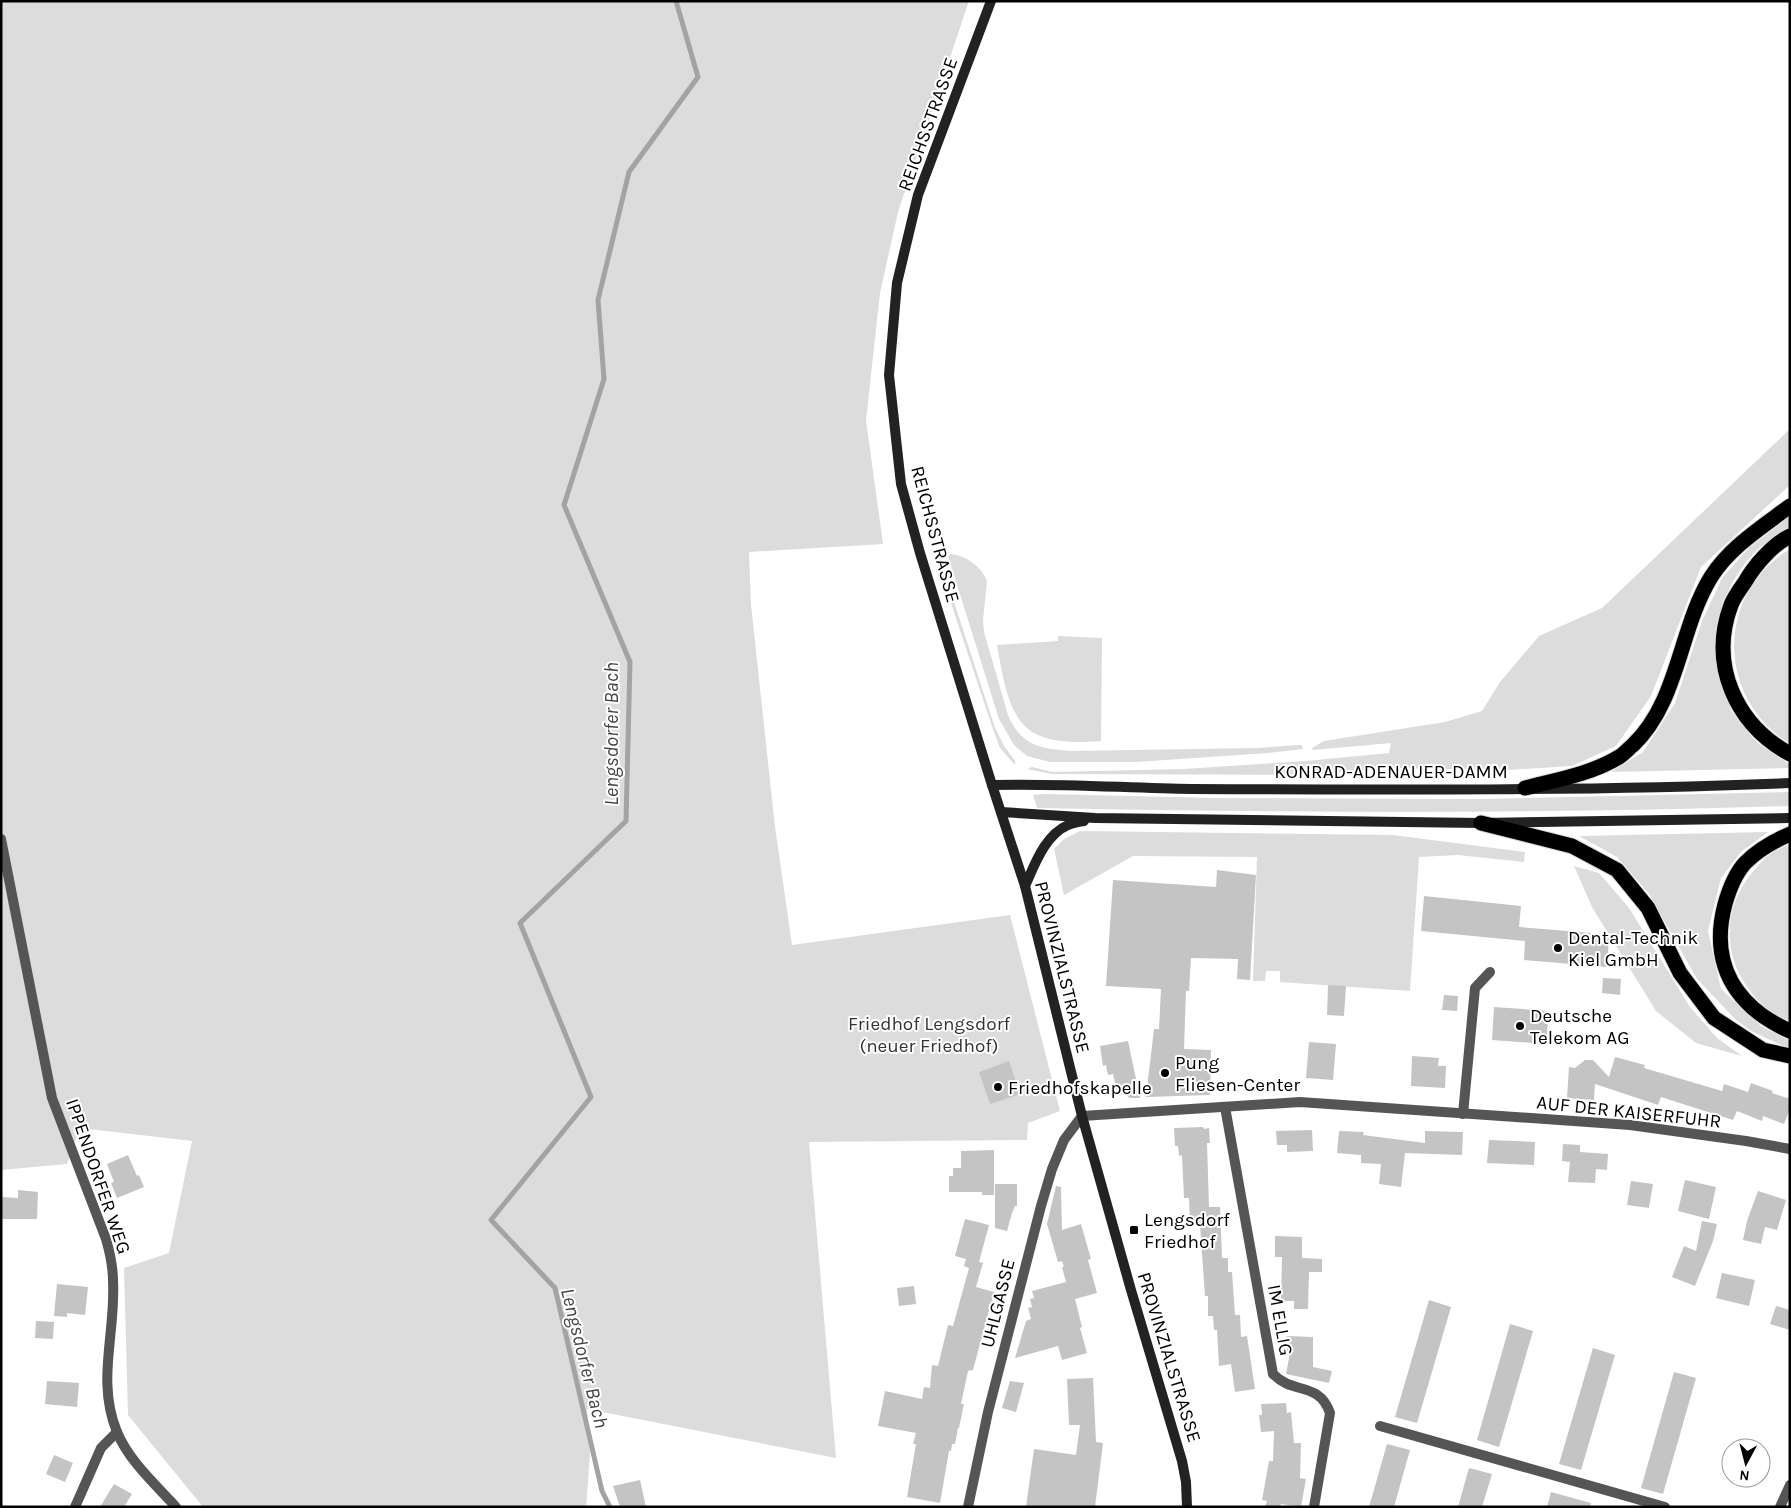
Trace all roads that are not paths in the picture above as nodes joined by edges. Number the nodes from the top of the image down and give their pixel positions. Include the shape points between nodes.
1 (991, 1) edge
2 (1790, 506) edge
3 (1790, 536) edge
4 (1790, 754) edge
5 (1790, 783) edge
6 (992, 785) junction
7 (1525, 788) junction
8 (1001, 812) junction
9 (1095, 818) junction
10 (1790, 818) edge
11 (1481, 823) junction
12 (1790, 834) edge
13 (1, 839) edge
14 (1025, 886) junction
15 (1490, 972) dead end
16 (1790, 1031) edge
17 (1790, 1056) edge
18 (1225, 1107) junction
19 (1463, 1114) junction
20 (1082, 1116) junction
21 (1790, 1149) edge
22 (1380, 1426) dead end
23 (117, 1432) junction
24 (1790, 1485) edge
25 (75, 1507) edge
26 (176, 1507) edge
27 (968, 1507) edge
28 (1187, 1507) edge
29 (1314, 1507) edge
30 (1664, 1507) edge
31 (1780, 1507) edge

1 - 6 main road, REICHSSTRASSE via 918,195 898,283 889,375 901,484
2 - 7 highway via 1741,542 1712,577 1693,616 1665,697 1646,733 1620,757 1595,769
3 - 4 highway via 1756,564 1732,603 1724,632 1724,664 1731,690 1742,711 1758,731
5 - 7 main road, KONRAD-ADENAUER-DAMM
6 - 7 main road, KONRAD-ADENAUER-DAMM via 1190,789
6 - 8 main road, PROVINZIALSTRASSE
8 - 9 main road
8 - 14 main road, PROVINZIALSTRASSE
9 - 11 main road
9 - 14 main road via 1068,825 1055,834 1046,844
10 - 11 main road
11 - 17 highway via 1572,846 1617,870 1648,908 1680,973 1714,1018 1763,1050
12 - 16 highway via 1774,840 1744,864 1730,888 1720,942 1724,967 1735,990 1753,1008
13 - 23 street, IPPENDORFER WEG via 52,1098 111,1258 113,1295 106,1387
14 - 20 main road, PROVINZIALSTRASSE
15 - 19 street via 1475,988
18 - 19 street, AUF DER KAISERFUHR via 1300,1102
18 - 20 street, AUF DER KAISERFUHR
18 - 29 street, IM ELLIG via 1273,1374 1281,1382 1318,1394 1330,1413
19 - 21 street, AUF DER KAISERFUHR via 1630,1125
20 - 27 street, UHLGASSE via 1064,1140 1052,1169 991,1397
20 - 28 main road, PROVINZIALSTRASSE via 1182,1462
22 - 30 street
23 - 25 street via 101,1448
23 - 26 street, IPPENDORFER WEG via 127,1451
24 - 31 street

